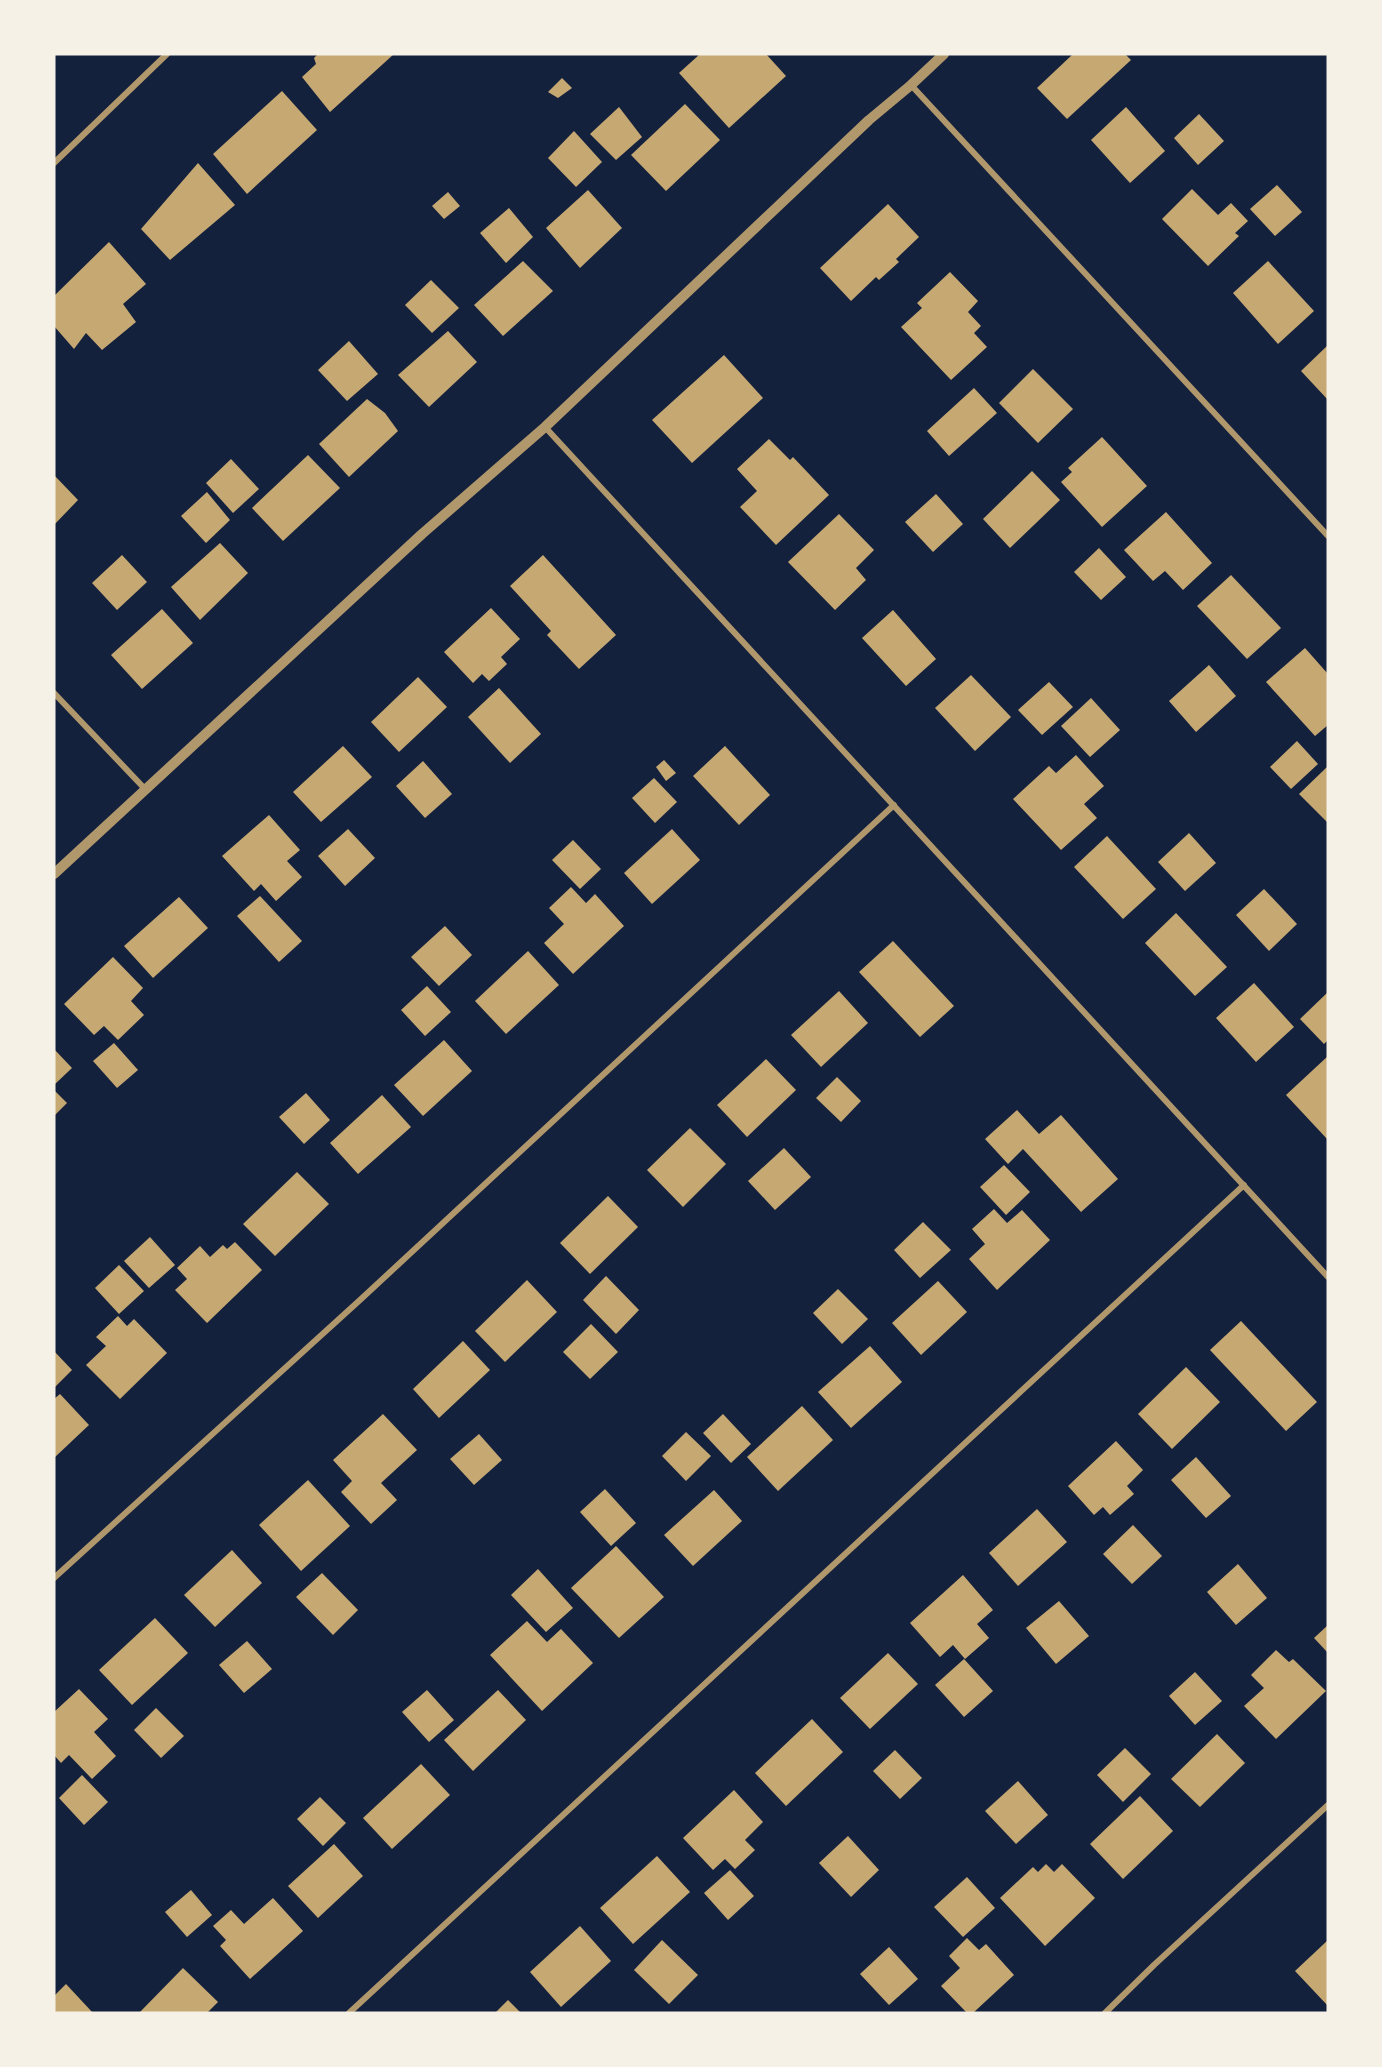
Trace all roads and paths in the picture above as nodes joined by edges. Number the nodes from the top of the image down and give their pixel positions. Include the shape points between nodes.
1 (167, 54) edge
2 (944, 54) edge
3 (911, 85) junction
4 (54, 163) edge
5 (545, 427) junction
6 (1328, 536) edge
7 (54, 693) edge
8 (145, 789) junction
9 (894, 805) junction
10 (54, 874) edge
11 (1244, 1185) junction
12 (1328, 1277) edge
13 (54, 1578) edge
14 (1328, 1805) edge
15 (349, 2013) edge
16 (1105, 2013) edge

1 - 4 street
2 - 3 street
3 - 5 street via 869,120
3 - 6 street
5 - 8 street via 422,534
5 - 9 street
7 - 8 street
8 - 10 street
9 - 11 street
9 - 13 street
11 - 12 street
11 - 15 street
14 - 16 street

